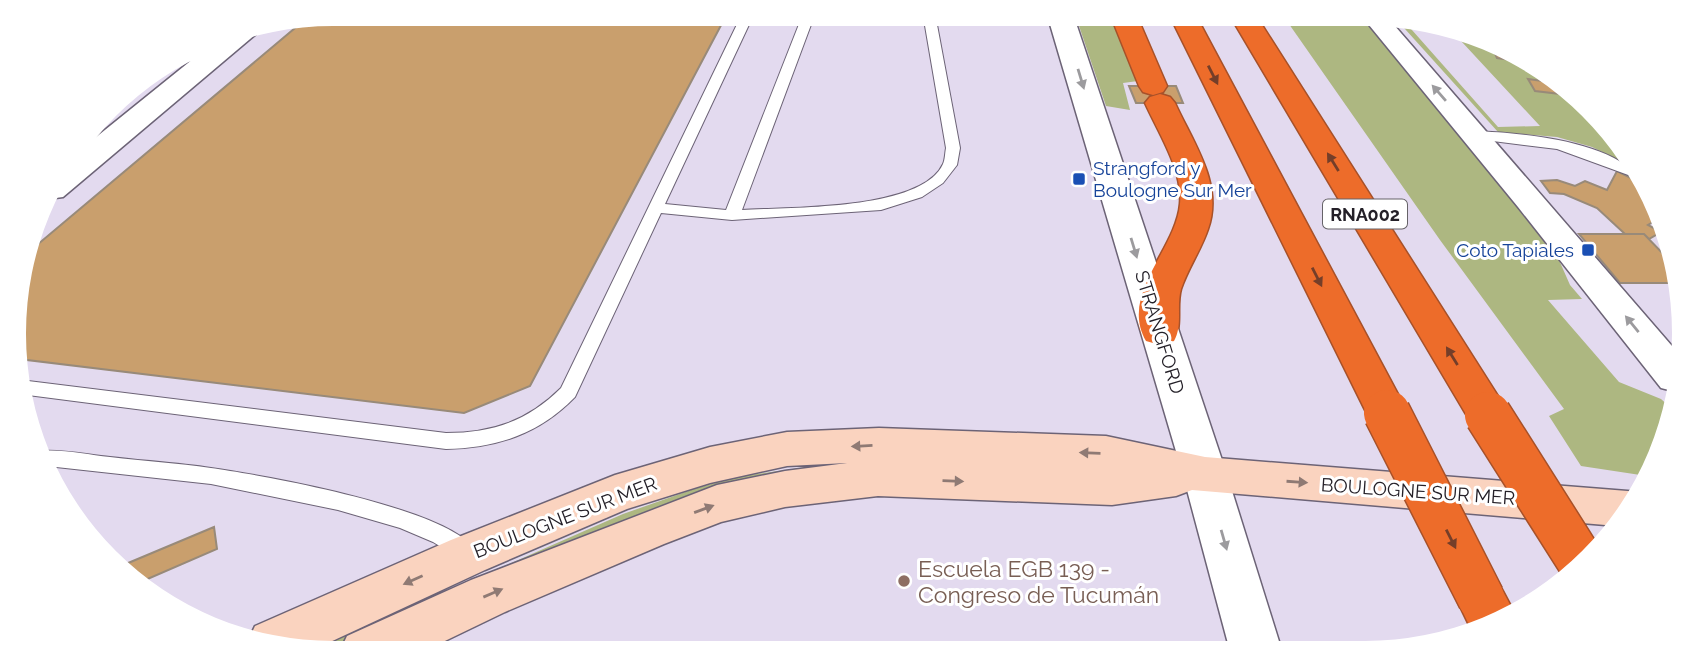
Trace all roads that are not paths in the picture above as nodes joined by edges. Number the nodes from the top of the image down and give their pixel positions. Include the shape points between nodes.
1 (742, 26) edge
2 (803, 26) edge
3 (931, 26) edge
4 (1064, 26) edge
5 (1128, 26) edge
6 (1188, 26) edge
7 (1249, 26) edge
8 (1382, 27) edge
9 (196, 59) edge
10 (1474, 135) junction
11 (74, 169) edge
12 (1624, 169) edge
13 (656, 208) junction
14 (732, 215) junction
15 (1160, 331) junction
16 (1669, 370) edge
17 (31, 388) edge
18 (54, 459) edge
19 (1205, 475) junction
20 (1618, 507) edge
21 (468, 555) junction
22 (1577, 556) edge
23 (1488, 611) edge
24 (286, 637) edge
25 (391, 641) edge
26 (1253, 641) edge

1 - 13 lane
2 - 14 lane
3 - 14 lane via 953,148 950,165 938,180 917,194 881,205
4 -> 15 street, STRANGFORD
5 - 15 highway via 1196,186 1196,218 1159,300
6 -> 23 highway, RNA002, bridge
22 -> 7 highway, RNA002, bridge
10 -> 8 street
9 - 11 street
10 - 12 lane via 1554,141
16 -> 10 street
13 - 14 lane
13 - 17 lane via 568,392 552,411 500,437 446,441
15 - 19 street, STRANGFORD
18 - 21 lane via 211,476 338,501 404,520 441,536
19 -> 20 main road, BOULOGNE SUR MER
19 -> 21 main road, BOULOGNE SUR MER via 1106,453 879,445 787,449 710,465 615,494
25 -> 19 main road, BOULOGNE SUR MER via 648,530 717,504 785,489 878,478 1112,487
19 -> 26 street, STRANGFORD
21 -> 24 main road, BOULOGNE SUR MER

